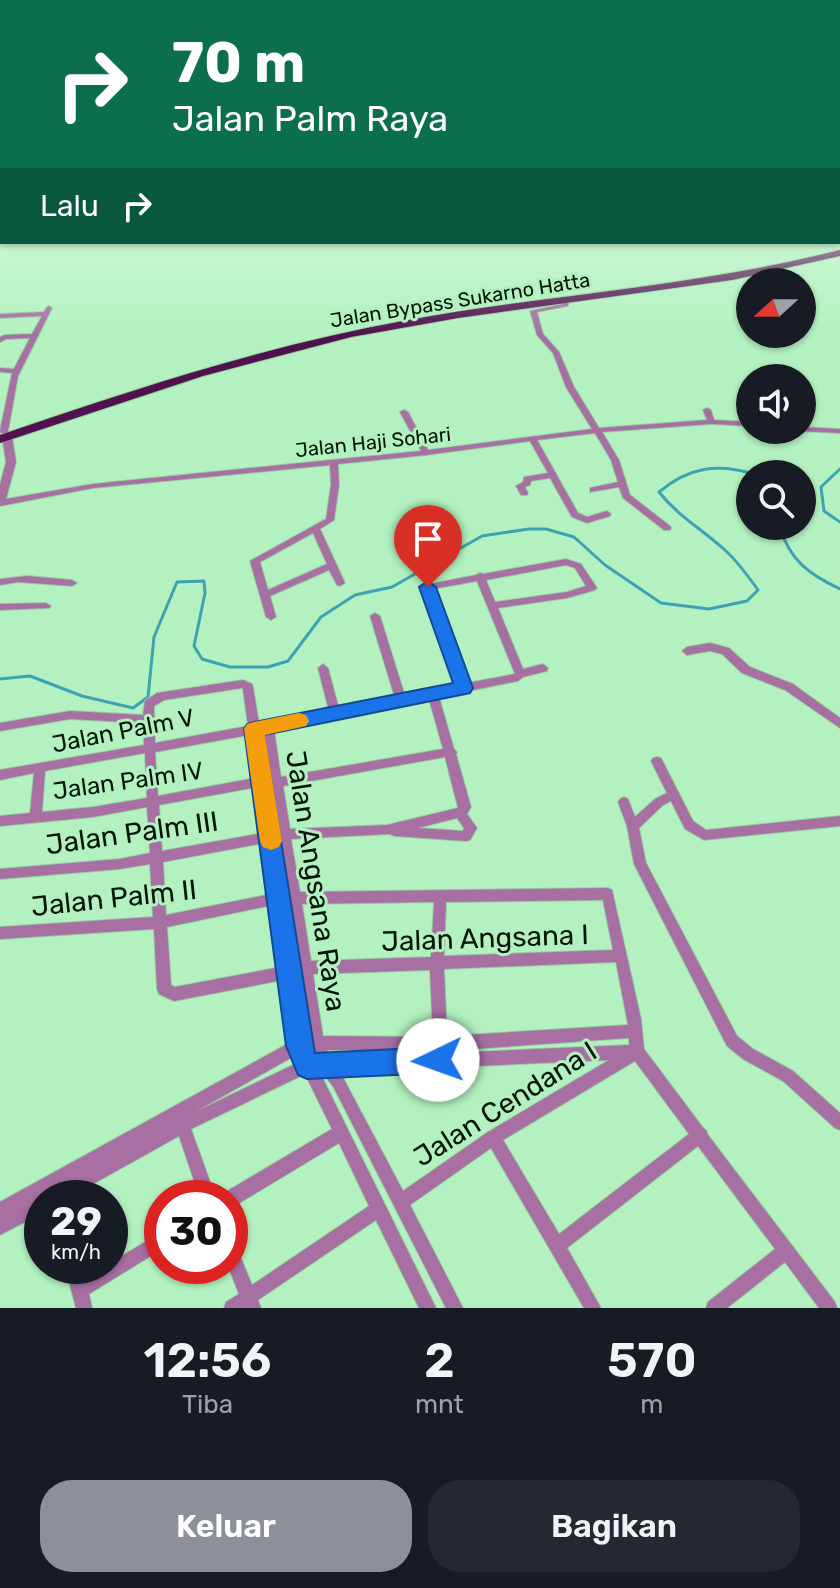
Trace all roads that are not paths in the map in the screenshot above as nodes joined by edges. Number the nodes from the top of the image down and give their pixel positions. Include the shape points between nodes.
1 (840, 250) edge
2 (566, 300) junction
3 (0, 316) edge
4 (35, 336) junction
5 (1, 337) edge
6 (0, 370) edge
7 (17, 371) junction
8 (707, 410) dead end
9 (404, 412) dead end
10 (711, 422) junction
11 (736, 423) edge
12 (816, 430) edge
13 (596, 431) junction
14 (840, 431) edge
15 (3, 435) edge
16 (533, 440) junction
17 (426, 453) junction
18 (334, 463) junction
19 (552, 475) junction
20 (620, 484) junction
21 (593, 490) dead end
22 (524, 493) dead end
23 (0, 503) edge
24 (607, 514) dead end
25 (667, 528) dead end
26 (316, 529) junction
27 (332, 565) junction
28 (480, 576) junction
29 (0, 582) edge
30 (72, 583) dead end
31 (340, 583) dead end
32 (264, 595) junction
33 (46, 606) dead end
34 (493, 606) junction
35 (0, 607) edge
36 (375, 616) dead end
37 (271, 617) dead end
38 (687, 651) dead end
39 (323, 668) dead end
40 (543, 668) dead end
41 (520, 674) junction
42 (464, 688) junction
43 (433, 694) junction
44 (401, 699) junction
45 (335, 713) junction
46 (148, 719) junction
47 (840, 724) edge
48 (0, 727) edge
49 (261, 728) junction
50 (149, 748) junction
51 (451, 752) junction
52 (657, 761) dead end
53 (40, 769) junction
54 (0, 775) edge
55 (268, 782) junction
56 (673, 795) junction
57 (153, 801) junction
58 (624, 802) dead end
59 (460, 813) junction
60 (36, 815) junction
61 (0, 821) edge
62 (840, 821) edge
63 (633, 826) junction
64 (387, 830) junction
65 (277, 835) junction
66 (156, 857) junction
67 (0, 874) edge
68 (287, 898) junction
69 (440, 898) junction
70 (158, 923) junction
71 (0, 933) edge
72 (621, 956) junction
73 (437, 965) junction
74 (297, 970) junction
75 (636, 1031) junction
76 (317, 1043) junction
77 (299, 1046) junction
78 (439, 1052) junction
79 (637, 1052) junction
80 (326, 1065) junction
81 (307, 1066) junction
82 (180, 1118) junction
83 (840, 1123) edge
84 (342, 1132) junction
85 (701, 1135) junction
86 (493, 1137) junction
87 (78, 1180) edge
88 (202, 1180) edge
89 (248, 1188) edge
90 (402, 1201) junction
91 (24, 1204) edge
92 (379, 1209) junction
93 (0, 1211) edge
94 (24, 1213) edge
95 (0, 1227) edge
96 (558, 1245) junction
97 (787, 1250) junction
98 (144, 1254) edge
99 (82, 1300) edge
100 (251, 1302) edge
101 (423, 1306) edge
102 (232, 1308) edge
103 (455, 1308) edge
104 (593, 1308) edge
105 (714, 1308) edge
106 (829, 1308) edge

1 - 2 highway, Jalan Bypass Sukarno Hatta via 730,278
1 - 15 highway, Jalan Bypass Sukarno Hatta via 707,278 489,306 334,333 210,364
2 - 13 street via 566,305 532,313
2 - 15 highway, Jalan Bypass Sukarno Hatta via 414,322 284,350
3 - 4 street via 47,311
4 - 5 street
4 - 7 street
6 - 7 street
7 - 15 street
8 - 10 street
9 - 17 street
10 - 11 street, Jalan Haji Sohari
10 - 13 street, Jalan Haji Sohari
12 - 14 street
13 - 16 street, Jalan Haji Sohari
13 - 20 street via 619,469
15 - 23 street via 11,462
16 - 17 street, Jalan Haji Sohari
16 - 19 street
17 - 18 street, Jalan Haji Sohari
18 - 23 street, Jalan Haji Sohari via 93,486
18 - 26 street via 330,520
19 - 22 street via 527,479 520,486
19 - 24 street via 578,517
20 - 21 street
20 - 25 street via 632,504
26 - 27 street
26 - 32 street via 255,561
27 - 31 street
27 - 32 street
28 - 34 street
28 - 34 street via 566,562 578,566 592,588
28 - 42 street via 428,587
29 - 30 street via 28,578
32 - 37 street
33 - 35 street
34 - 41 street
36 - 44 street
38 - 47 street via 725,651 746,670 789,687
39 - 45 street
40 - 41 street, Jalan Palm V
41 - 42 street, Jalan Palm V
42 - 43 street, Jalan Palm V
43 - 44 street, Jalan Palm V
43 - 51 street
44 - 45 street, Jalan Palm V
45 - 49 street, Jalan Palm V
46 - 48 street via 70,715
46 - 49 street via 149,704 161,696 243,684
46 - 50 street
49 - 50 street, Jalan Palm V
49 - 55 street
50 - 53 street, Jalan Palm V
50 - 57 street
51 - 55 street, Jalan Palm IV
51 - 59 street via 465,807
52 - 56 street
53 - 54 street, Jalan Palm V
53 - 60 street
55 - 57 street, Jalan Palm IV
55 - 65 street
56 - 62 street via 693,830 710,836
56 - 63 street
57 - 60 street, Jalan Palm IV
57 - 66 street
58 - 63 street
59 - 64 street
59 - 64 street via 471,828 466,836
60 - 61 street, Jalan Palm IV
63 - 83 street via 640,864 732,1041 788,1076
64 - 65 street, Jalan Palm III
65 - 66 street, Jalan Palm III
65 - 68 street
66 - 67 street, Jalan Palm III
66 - 70 street
68 - 69 street, Jalan Palm II
68 - 70 street, Jalan Palm II
68 - 74 street
69 - 72 street, Jalan Palm II via 608,894
69 - 73 street
70 - 71 street, Jalan Palm II
70 - 74 street, Jalan Angsana I via 162,985 174,994
72 - 73 street, Jalan Angsana I
72 - 75 street
73 - 74 street, Jalan Angsana I
73 - 78 street
74 - 76 street, Jalan Angsana Raya
74 - 77 street
75 - 78 street
75 - 79 street
76 - 77 street
76 - 78 street
76 - 80 street, Jalan Angsana Raya
77 - 81 street
77 - 82 street
78 - 79 street
78 - 80 street
79 - 85 street
79 - 86 street, Jalan Cendana I
80 - 81 street
80 - 90 street, Jalan Angsana Raya
81 - 82 street
81 - 84 street
82 - 87 street
82 - 88 street
84 - 89 street
84 - 92 street
85 - 96 street
85 - 97 street
86 - 90 street, Jalan Cendana I
86 - 96 street
90 - 103 street, Jalan Angsana Raya
91 - 93 street
92 - 100 street
92 - 101 street
94 - 95 street
96 - 104 street
97 - 105 street
97 - 106 street
98 - 99 street
100 - 102 street

